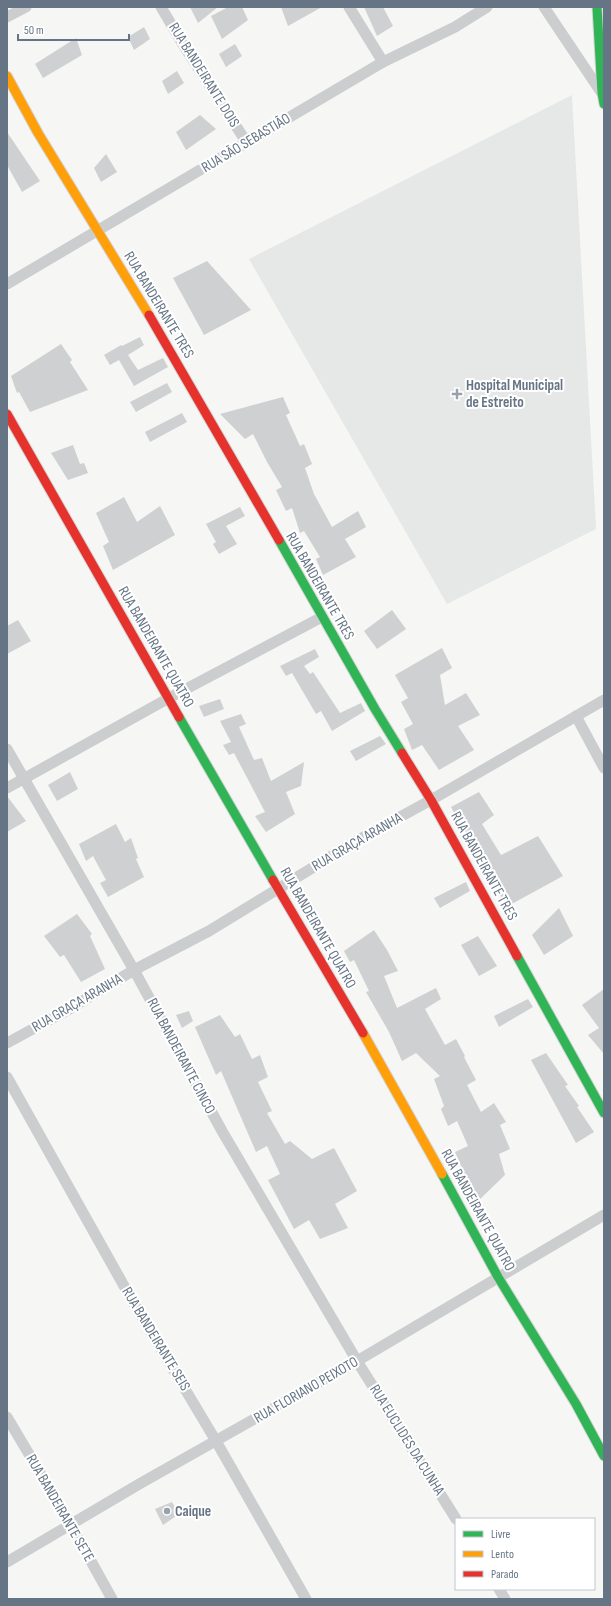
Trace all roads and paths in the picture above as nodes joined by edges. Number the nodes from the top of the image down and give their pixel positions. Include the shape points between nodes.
1 (26, 7) edge
2 (161, 7) edge
3 (349, 7) edge
4 (487, 7) edge
5 (544, 7) edge
6 (597, 7) edge
7 (7, 17) edge
8 (383, 62) junction
9 (7, 76) edge
10 (603, 97) edge
11 (247, 143) junction
12 (99, 231) junction
13 (7, 284) edge
14 (7, 414) edge
15 (322, 617) junction
16 (169, 698) junction
17 (604, 700) edge
18 (576, 716) junction
19 (7, 749) edge
20 (604, 768) edge
21 (24, 779) junction
22 (7, 788) edge
23 (431, 800) junction
24 (278, 887) junction
25 (134, 970) junction
26 (7, 1043) edge
27 (7, 1077) edge
28 (604, 1113) edge
29 (604, 1215) edge
30 (498, 1277) junction
31 (357, 1361) junction
32 (7, 1417) edge
33 (216, 1441) junction
34 (604, 1456) edge
35 (455, 1518) edge
36 (71, 1525) junction
37 (7, 1562) edge
38 (500, 1590) edge
39 (112, 1599) edge
40 (306, 1599) edge
41 (505, 1599) edge

1 - 7 street
2 - 11 street, RUA BANDEIRANTE DOIS
3 - 8 street
4 - 8 street, RUA SÃO SEBASTIÃO via 455,27
5 - 10 street
6 - 10 street
8 - 11 street, RUA SÃO SEBASTIÃO
9 - 12 street, RUA BANDEIRANTE TRES via 38,133
11 - 12 street, RUA SÃO SEBASTIÃO
12 - 13 street, RUA SÃO SEBASTIÃO
12 - 15 street, RUA BANDEIRANTE TRES via 185,375
14 - 16 street, RUA BANDEIRANTE QUATRO
15 - 16 street
15 - 23 street, RUA BANDEIRANTE TRES
16 - 21 street
16 - 24 street, RUA BANDEIRANTE QUATRO
17 - 18 street, RUA GRAÇA ARANHA
18 - 20 street
18 - 23 street, RUA GRAÇA ARANHA
19 - 21 street, RUA BANDEIRANTE CINCO
21 - 22 street
21 - 25 street, RUA BANDEIRANTE CINCO
23 - 24 street, RUA GRAÇA ARANHA
23 - 28 street, RUA BANDEIRANTE TRES
24 - 25 street, RUA GRAÇA ARANHA via 209,930
24 - 30 street, RUA BANDEIRANTE QUATRO via 376,1055
25 - 26 street, RUA GRAÇA ARANHA
25 - 31 street, RUA BANDEIRANTE CINCO via 222,1131
27 - 33 street, RUA BANDEIRANTE SEIS via 133,1302
29 - 30 street, RUA FLORIANO PEIXOTO
30 - 31 street, RUA FLORIANO PEIXOTO
30 - 34 street, RUA BANDEIRANTE QUATRO via 576,1404
31 - 33 street, RUA FLORIANO PEIXOTO
31 - 35 street, RUA EUCLIDES DA CUNHA
32 - 36 street, RUA BANDEIRANTE SETE
33 - 36 street, RUA FLORIANO PEIXOTO
33 - 40 street, RUA BANDEIRANTE SEIS
36 - 37 street, RUA FLORIANO PEIXOTO
36 - 39 street, RUA BANDEIRANTE SETE
38 - 41 street

